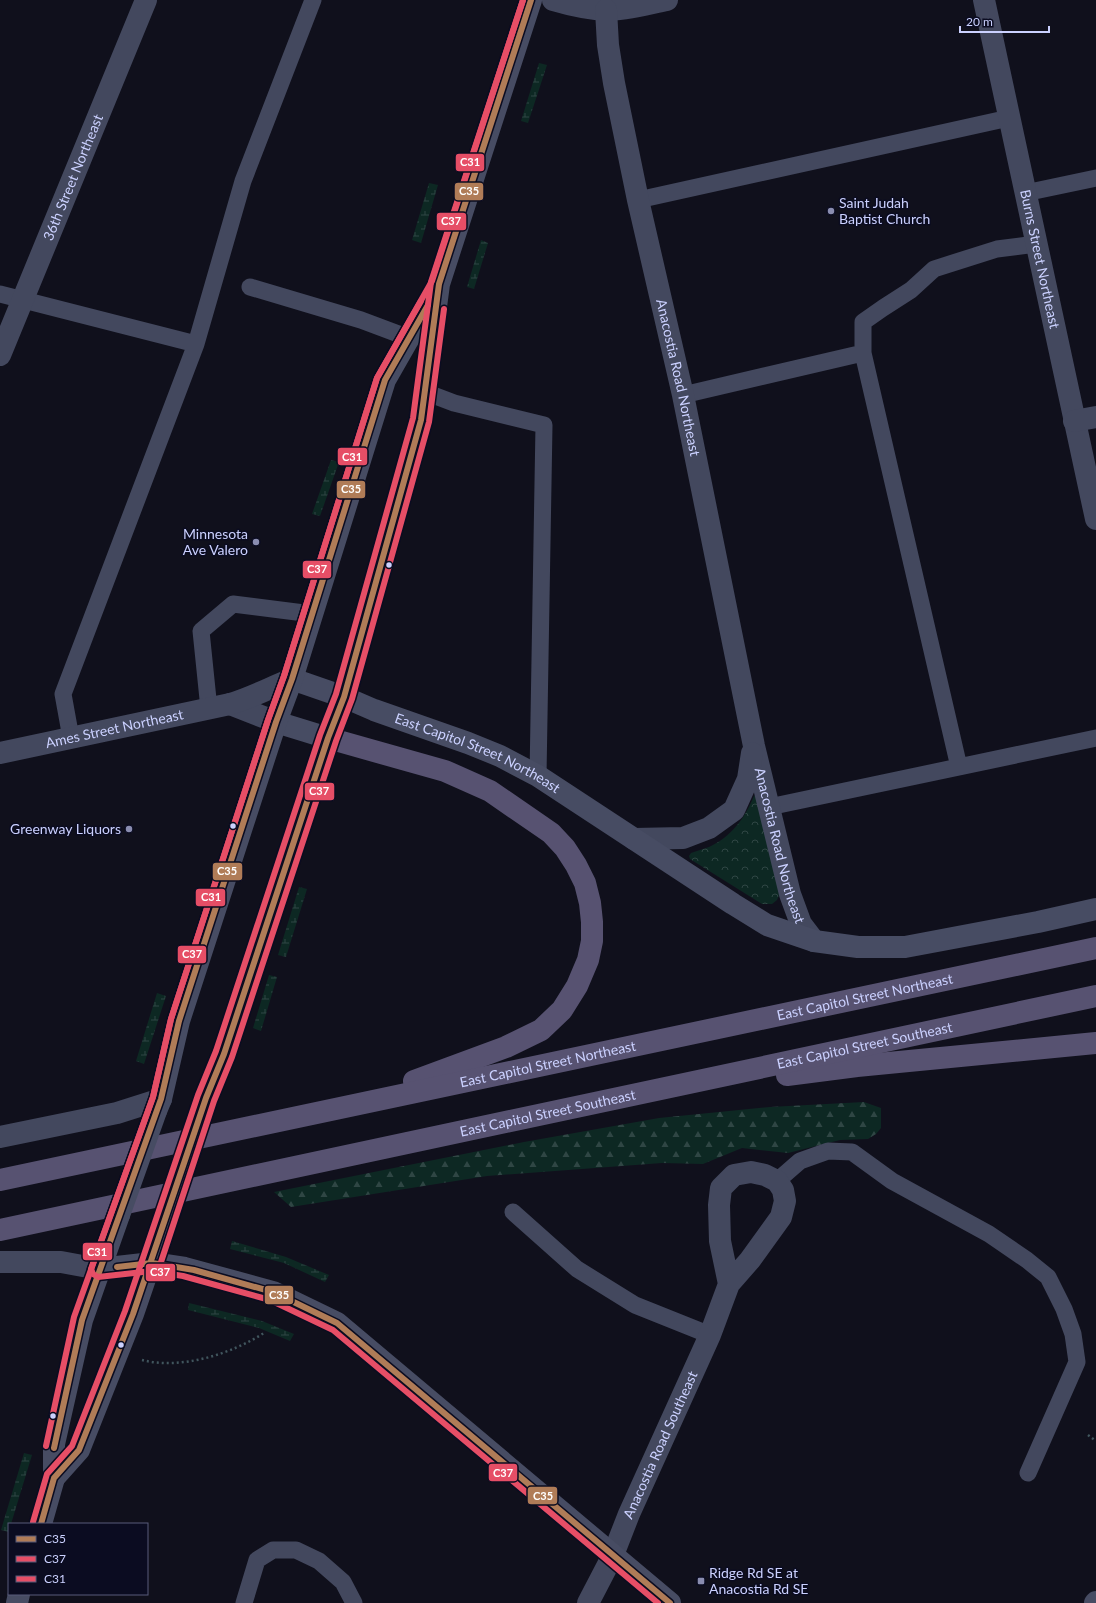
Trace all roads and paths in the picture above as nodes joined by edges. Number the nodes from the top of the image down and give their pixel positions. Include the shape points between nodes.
1 (146, 0) edge
2 (313, 0) edge
3 (531, 0) edge
4 (554, 0) edge
5 (667, 0) edge
6 (984, 0) edge
7 (606, 10) junction
8 (1009, 118) junction
9 (1096, 178) edge
10 (1025, 193) junction
11 (638, 200) junction
12 (1036, 244) junction
13 (440, 284) junction
14 (250, 287) dead end
15 (0, 294) edge
16 (23, 299) junction
17 (409, 338) junction
18 (196, 344) junction
19 (863, 354) junction
20 (0, 355) edge
21 (425, 392) junction
22 (683, 395) junction
23 (1096, 417) edge
24 (1074, 421) junction
25 (1096, 519) edge
26 (312, 614) junction
27 (292, 679) junction
28 (344, 697) junction
29 (219, 706) junction
30 (276, 722) junction
31 (71, 738) junction
32 (328, 738) junction
33 (1096, 738) edge
34 (754, 746) junction
35 (0, 753) edge
36 (959, 767) junction
37 (538, 776) junction
38 (768, 807) junction
39 (634, 839) junction
40 (1096, 909) edge
41 (814, 941) junction
42 (1096, 948) edge
43 (1096, 996) edge
44 (1096, 1042) edge
45 (1040, 1049) junction
46 (1096, 1049) edge
47 (641, 1093) junction
48 (158, 1105) junction
49 (257, 1126) junction
50 (0, 1138) edge
51 (0, 1180) edge
52 (777, 1181) junction
53 (513, 1212) dead end
54 (0, 1230) edge
55 (0, 1262) edge
56 (152, 1263) junction
57 (99, 1269) junction
58 (729, 1284) junction
59 (264, 1333) dead end
60 (710, 1335) junction
61 (142, 1360) dead end
62 (1088, 1435) dead end
63 (1096, 1441) edge
64 (1028, 1473) dead end
65 (54, 1478) junction
66 (40, 1523) edge
67 (613, 1555) junction
68 (244, 1603) edge
69 (354, 1603) edge
70 (588, 1603) edge
71 (670, 1603) edge

1 - 16 street, 36th Street Northeast
2 - 18 lane via 243,181
3 - 13 main road
4 - 7 street
5 - 7 street
6 - 8 street, Burns Street Northeast
7 - 11 street, Anacostia Road Northeast via 614,83
8 - 10 street, Burns Street Northeast
8 - 11 lane
9 - 10 lane
10 - 12 street, Burns Street Northeast
11 - 22 street, Anacostia Road Northeast
12 - 19 lane via 997,249 934,269 911,290 863,322
12 - 24 street, Burns Street Northeast
13 - 17 main road
13 - 21 main road
14 - 17 lane via 361,320
15 - 16 lane
16 - 18 lane
16 - 20 street, 36th Street Northeast
17 - 26 main road via 384,380
18 - 31 lane via 63,694
19 - 22 lane
19 - 36 lane
21 - 28 main road via 421,420
21 - 37 lane via 454,403 544,426
22 - 34 street, Anacostia Road Northeast
23 - 24 street
24 - 25 street, Burns Street Northeast
26 - 27 main road
26 - 29 lane via 233,604 201,630
27 - 28 main road
27 - 29 street, Ames Street Northeast via 245,700
27 - 30 main road
28 - 32 main road
28 - 37 main road, East Capitol Street Northeast via 500,756
29 - 30 street
29 - 31 street, Ames Street Northeast
30 - 32 main road
30 - 48 main road via 179,1020
31 - 35 street, Ames Street Northeast
32 - 49 main road via 462,778 490,792 551,833 565,848 585,883 590,903 592,941 588,960 577,986 562,1010 541,1030 506,1047 388,1090
32 - 56 main road, bridge
33 - 36 lane
34 - 38 street, Anacostia Road Northeast
34 - 39 street, Anacostia Road Northeast via 748,779 734,810 709,828 682,838
36 - 38 lane
37 - 39 main road, East Capitol Street Northeast
38 - 41 street, Anacostia Road Northeast via 790,894 801,924
39 - 41 main road, East Capitol Street Northeast via 767,925
40 - 41 main road, East Capitol Street Northeast via 905,946 858,948
42 - 49 main road, East Capitol Street Northeast
43 - 47 main road, East Capitol Street Southeast
44 - 45 main road
45 - 46 main road
45 - 47 main road via 857,1066
47 - 54 main road, East Capitol Street Southeast
48 - 50 street
48 - 57 main road, bridge
49 - 51 main road, East Capitol Street Northeast
52 - 58 street, Anacostia Road Southeast via 783,1190 785,1201 781,1217
52 - 58 street via 751,1172 734,1175 721,1188 720,1241
52 - 64 lane via 800,1161 828,1151 852,1152 892,1181 989,1234 1048,1277 1073,1334 1076,1362
53 - 60 lane via 577,1269 635,1305
55 - 57 street via 61,1262
56 - 57 main road
56 - 65 main road via 79,1450
56 - 67 main road via 194,1270 273,1292 337,1323
57 - 65 main road via 82,1320 54,1444
58 - 60 street, Anacostia Road Southeast
59 - 61 path via 216,1355 193,1361 154,1363
60 - 67 street, Anacostia Road Southeast
62 - 63 path
65 - 66 main road
67 - 70 street, Anacostia Road Southeast
67 - 71 main road
68 - 69 lane via 257,1560 273,1550 296,1550 319,1561 343,1582

